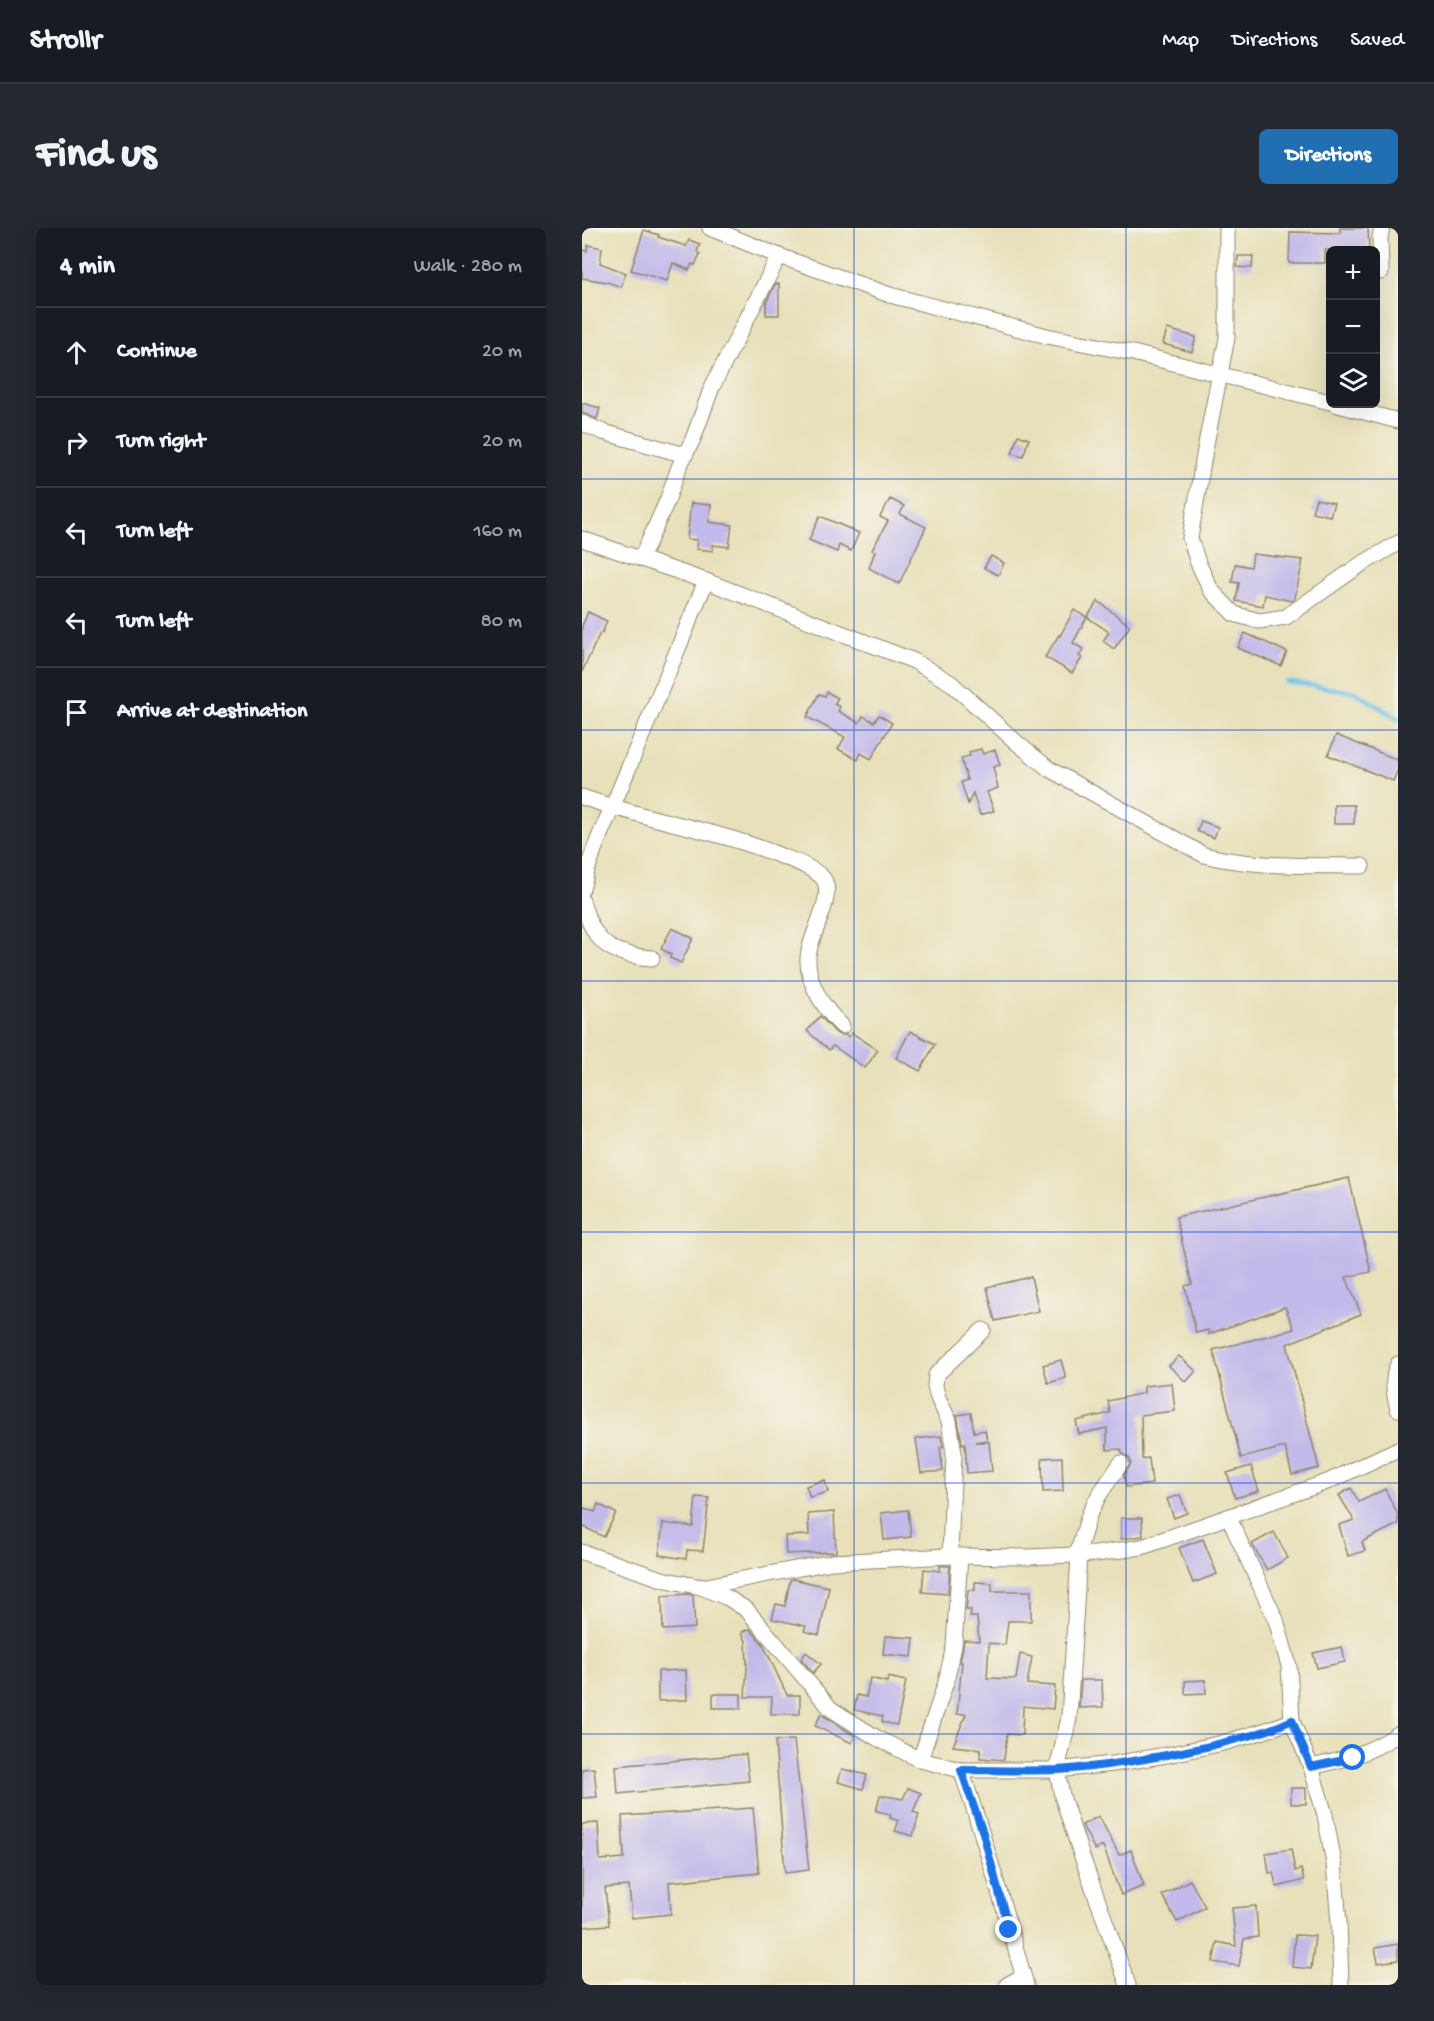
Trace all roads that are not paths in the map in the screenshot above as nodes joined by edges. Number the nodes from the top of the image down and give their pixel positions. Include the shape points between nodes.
1 (710, 228) edge
2 (1227, 228) edge
3 (1382, 228) edge
4 (779, 256) junction
5 (1381, 272) dead end
6 (1220, 376) junction
7 (1326, 401) edge
8 (1350, 408) edge
9 (1398, 421) edge
10 (582, 423) edge
11 (685, 455) junction
12 (582, 539) edge
13 (1398, 543) edge
14 (641, 559) junction
15 (706, 582) junction
16 (582, 797) edge
17 (612, 808) junction
18 (1362, 866) dead end
19 (582, 889) edge
20 (582, 901) edge
21 (652, 958) dead end
22 (842, 1026) dead end
23 (983, 1330) dead end
24 (1398, 1364) edge
25 (1398, 1409) edge
26 (1398, 1449) edge
27 (1121, 1463) dead end
28 (1229, 1518) junction
29 (582, 1552) edge
30 (1078, 1555) junction
31 (955, 1556) junction
32 (701, 1587) junction
33 (1292, 1720) junction
34 (1398, 1734) edge
35 (920, 1760) junction
36 (1311, 1767) junction
37 (961, 1770) junction
38 (1057, 1770) junction
39 (1024, 1980) edge
40 (1007, 1985) edge
41 (1128, 1985) edge
42 (1341, 1985) edge

1 - 4 street
2 - 6 street via 1227,339
3 - 5 street
4 - 6 street via 900,297
4 - 11 street via 712,387
6 - 7 street
6 - 13 street via 1190,538 1212,590 1234,614 1259,621 1286,617
8 - 9 street
10 - 11 street
11 - 14 street
12 - 14 street
14 - 15 street
15 - 17 street
15 - 18 street via 914,661 951,683 1049,769 1204,855 1221,860
16 - 17 street
17 - 19 street via 588,861
17 - 22 street via 750,844 808,867 823,878 828,891 812,934 808,971 827,1012
20 - 21 street via 588,922 604,945 626,956
23 - 31 street via 936,1375 935,1386 949,1421 954,1453
24 - 25 street via 1394,1373
26 - 28 street via 1327,1482
27 - 30 street via 1094,1505
28 - 30 street via 1142,1547
28 - 33 street via 1276,1620 1289,1666
29 - 32 street via 662,1579
30 - 31 street
30 - 38 street via 1069,1718
31 - 32 street via 832,1562
31 - 35 street via 954,1646
32 - 35 street via 747,1610 831,1709
33 - 36 street
33 - 38 street via 1173,1754
34 - 36 street via 1353,1758
35 - 37 street
36 - 42 street via 1334,1863
37 - 38 street
37 - 39 street
38 - 41 street
39 - 40 street

